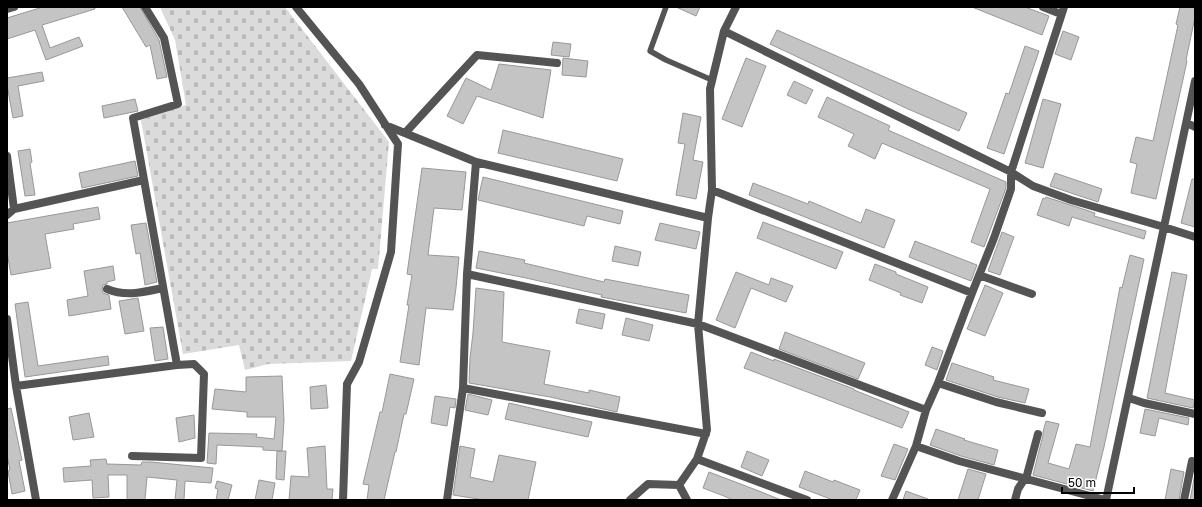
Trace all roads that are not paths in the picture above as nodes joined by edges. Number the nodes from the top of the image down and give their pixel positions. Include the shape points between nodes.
1 (14, 7) edge
2 (145, 7) edge
3 (296, 7) edge
4 (666, 7) edge
5 (736, 7) edge
6 (1043, 7) edge
7 (7, 9) edge
8 (1062, 10) edge
9 (724, 31) junction
10 (557, 63) dead end
11 (712, 80) junction
12 (1195, 81) edge
13 (1187, 123) junction
14 (385, 125) junction
15 (1195, 127) edge
16 (405, 133) junction
17 (7, 156) edge
18 (476, 162) junction
19 (1011, 172) junction
20 (144, 180) junction
21 (712, 190) junction
22 (14, 209) junction
23 (7, 214) edge
24 (708, 218) junction
25 (1164, 227) junction
26 (1195, 237) edge
27 (467, 274) junction
28 (979, 275) junction
29 (163, 288) junction
30 (107, 289) dead end
31 (972, 292) junction
32 (1032, 294) dead end
33 (7, 319) edge
34 (698, 324) junction
35 (177, 365) junction
36 (938, 383) junction
37 (16, 386) junction
38 (463, 388) junction
39 (1129, 398) junction
40 (926, 410) junction
41 (1042, 413) dead end
42 (1195, 414) edge
43 (706, 434) junction
44 (1038, 434) dead end
45 (916, 446) junction
46 (132, 456) dead end
47 (697, 459) junction
48 (1192, 461) dead end
49 (1024, 479) junction
50 (680, 485) junction
51 (36, 500) edge
52 (343, 500) edge
53 (447, 500) edge
54 (630, 500) edge
55 (687, 500) edge
56 (807, 500) edge
57 (892, 500) edge
58 (1015, 500) edge
59 (1106, 500) edge
60 (1184, 500) edge

1 - 7 street
2 - 20 street via 164,38 178,104 133,118
3 - 14 street via 359,84
4 - 11 lane via 650,51
5 - 9 street
6 - 8 street
8 - 19 street
9 - 11 street
9 - 19 street
10 - 16 street via 477,55
11 - 21 street
12 - 13 street
13 - 15 street
13 - 25 street
14 - 16 street
14 - 52 street via 398,144 391,252 359,362 347,384
16 - 18 street
17 - 22 street
18 - 24 street
18 - 27 street
19 - 25 street via 1033,186
19 - 28 street via 1011,188
20 - 22 street
20 - 29 street
21 - 24 street
21 - 31 street
22 - 23 street
24 - 34 street
25 - 26 street
25 - 39 street
27 - 34 street
27 - 38 street
28 - 31 street
28 - 32 street
29 - 30 street via 137,293 117,293
29 - 35 street
31 - 36 street
33 - 37 street
34 - 40 street
34 - 43 street
35 - 37 street
35 - 46 street via 194,364 204,374 201,458
36 - 40 street
36 - 41 street via 996,402
37 - 51 street
38 - 43 street
38 - 53 street
39 - 42 street
39 - 59 street
40 - 45 street
43 - 47 street
44 - 49 street
45 - 49 street
45 - 57 street
47 - 50 street
47 - 56 street
48 - 60 street
49 - 58 street
49 - 59 street
50 - 54 street via 648,484
50 - 55 street

